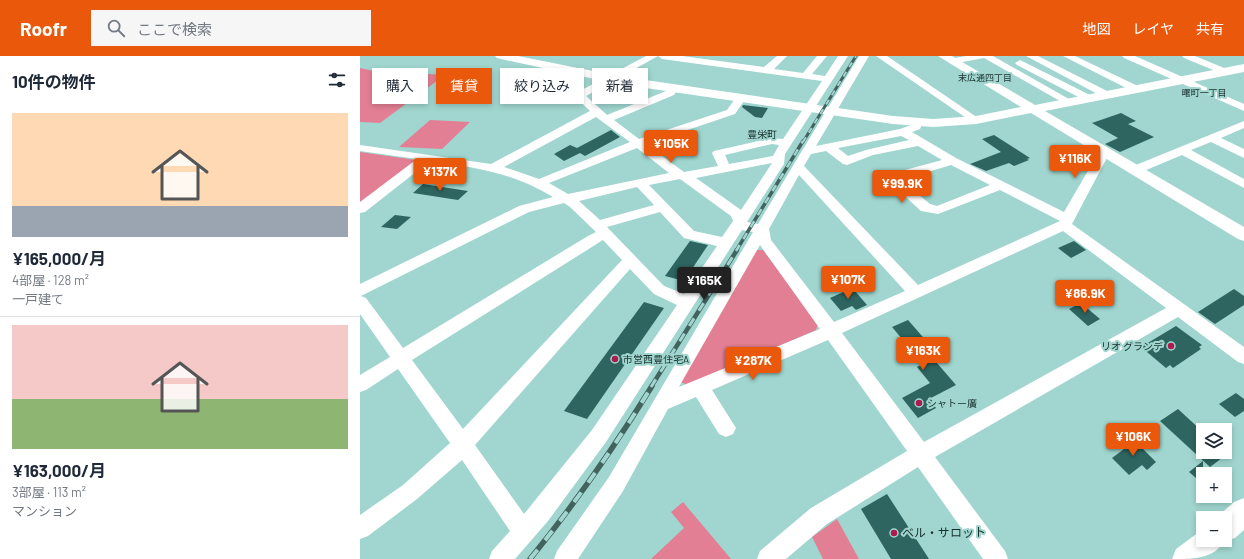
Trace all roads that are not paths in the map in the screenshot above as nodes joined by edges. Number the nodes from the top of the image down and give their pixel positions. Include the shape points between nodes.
1 (502, 56) edge
2 (653, 56) edge
3 (662, 56) edge
4 (742, 56) edge
5 (782, 56) edge
6 (822, 56) edge
7 (843, 56) edge
8 (864, 56) edge
9 (881, 56) edge
10 (982, 56) edge
11 (986, 56) edge
12 (1031, 56) edge
13 (1068, 56) edge
14 (1127, 56) edge
15 (1187, 56) edge
16 (694, 58) edge
17 (948, 58) edge
18 (1015, 60) dead end
19 (729, 65) junction
20 (631, 68) edge
21 (1244, 68) edge
22 (767, 70) junction
23 (1226, 72) junction
24 (592, 75) edge
25 (806, 75) junction
26 (829, 79) junction
27 (1182, 81) junction
28 (648, 84) edge
29 (674, 88) junction
30 (592, 89) edge
31 (1138, 90) junction
32 (1109, 96) junction
33 (741, 98) junction
34 (1090, 99) junction
35 (1071, 103) junction
36 (810, 108) junction
37 (1244, 108) edge
38 (1034, 110) junction
39 (597, 112) junction
40 (831, 112) junction
41 (606, 119) junction
42 (976, 120) junction
43 (918, 122) junction
44 (1244, 124) edge
45 (903, 132) junction
46 (1212, 138) junction
47 (918, 142) junction
48 (638, 143) junction
49 (829, 147) junction
50 (360, 148) edge
51 (1182, 150) junction
52 (782, 151) junction
53 (807, 151) junction
54 (1104, 152) junction
55 (1244, 154) edge
56 (428, 157) junction
57 (952, 161) junction
58 (724, 167) junction
59 (798, 167) junction
60 (494, 168) junction
61 (1135, 170) junction
62 (682, 175) junction
63 (539, 183) junction
64 (640, 183) junction
65 (1244, 184) edge
66 (1000, 186) junction
67 (567, 199) junction
68 (663, 207) junction
69 (360, 210) edge
70 (740, 221) junction
71 (1066, 222) junction
72 (601, 229) junction
73 (762, 229) junction
74 (1244, 235) edge
75 (726, 243) junction
76 (630, 260) junction
77 (360, 291) edge
78 (916, 293) junction
79 (360, 302) edge
80 (686, 302) junction
81 (1178, 309) junction
82 (831, 330) junction
83 (1244, 357) edge
84 (401, 359) junction
85 (360, 384) edge
86 (700, 388) junction
87 (662, 403) junction
88 (726, 428) dead end
89 (462, 445) junction
90 (921, 454) junction
91 (1244, 512) edge
92 (1232, 522) edge
93 (360, 528) edge
94 (524, 531) junction
95 (1201, 547) edge
96 (500, 559) edge
97 (565, 559) edge
98 (768, 559) edge
99 (997, 559) edge
100 (1186, 559) edge

1 - 24 street
2 - 20 street
3 - 16 street
4 - 19 street
5 - 22 street
6 - 25 street
7 - 26 street
8 - 40 street
9 - 42 street
10 - 17 street
11 - 35 street
12 - 32 street
13 - 31 street
14 - 27 street
15 - 23 street
16 - 19 street
17 - 38 street
18 - 34 street
19 - 22 street
21 - 23 street
22 - 25 street
23 - 27 street
25 - 26 street
26 - 36 street
27 - 31 street
27 - 37 street
28 - 29 street
29 - 33 street
29 - 41 street via 670,93
30 - 39 street via 580,95
31 - 32 street
32 - 34 street
33 - 36 street
33 - 48 street via 730,112
34 - 35 street
35 - 38 street
36 - 40 street
36 - 52 street
38 - 42 street
38 - 54 street
39 - 41 street
39 - 60 street
40 - 43 street
40 - 53 street
41 - 48 street
42 - 43 street
43 - 45 street via 916,128
44 - 46 street
45 - 47 street
45 - 49 street
46 - 51 street
46 - 55 street
47 - 49 street via 870,152 847,161
47 - 57 street
48 - 62 street
48 - 63 street
49 - 53 street
50 - 56 street
51 - 61 street
51 - 65 street
52 - 58 street
52 - 58 street via 772,141 718,153
52 - 70 street via 778,164
53 - 59 street
54 - 61 street
54 - 71 street
56 - 60 street
56 - 69 street
57 - 66 street
57 - 66 street via 898,176 893,180 926,208 938,210
58 - 62 street
59 - 73 street
59 - 78 street
60 - 63 street
61 - 74 street
62 - 64 street
62 - 70 street via 737,214
63 - 67 street
64 - 67 street
64 - 68 street
66 - 71 street
67 - 72 street
67 - 77 street via 515,212
68 - 72 street
68 - 75 street via 689,236
70 - 73 street via 742,225
70 - 75 street
71 - 78 street
71 - 81 street
72 - 76 street
72 - 84 street via 593,239
73 - 82 street via 764,241
73 - 87 street
75 - 80 street
76 - 80 street via 659,290
76 - 89 street
78 - 82 street
79 - 84 street
80 - 94 street via 599,436
81 - 83 street
81 - 90 street
82 - 86 street
82 - 90 street
84 - 85 street
84 - 89 street
86 - 87 street
86 - 88 street
87 - 97 street via 616,484
89 - 93 street via 422,482
89 - 94 street
90 - 98 street via 819,516
90 - 99 street
91 - 92 street
94 - 96 street
95 - 100 street

